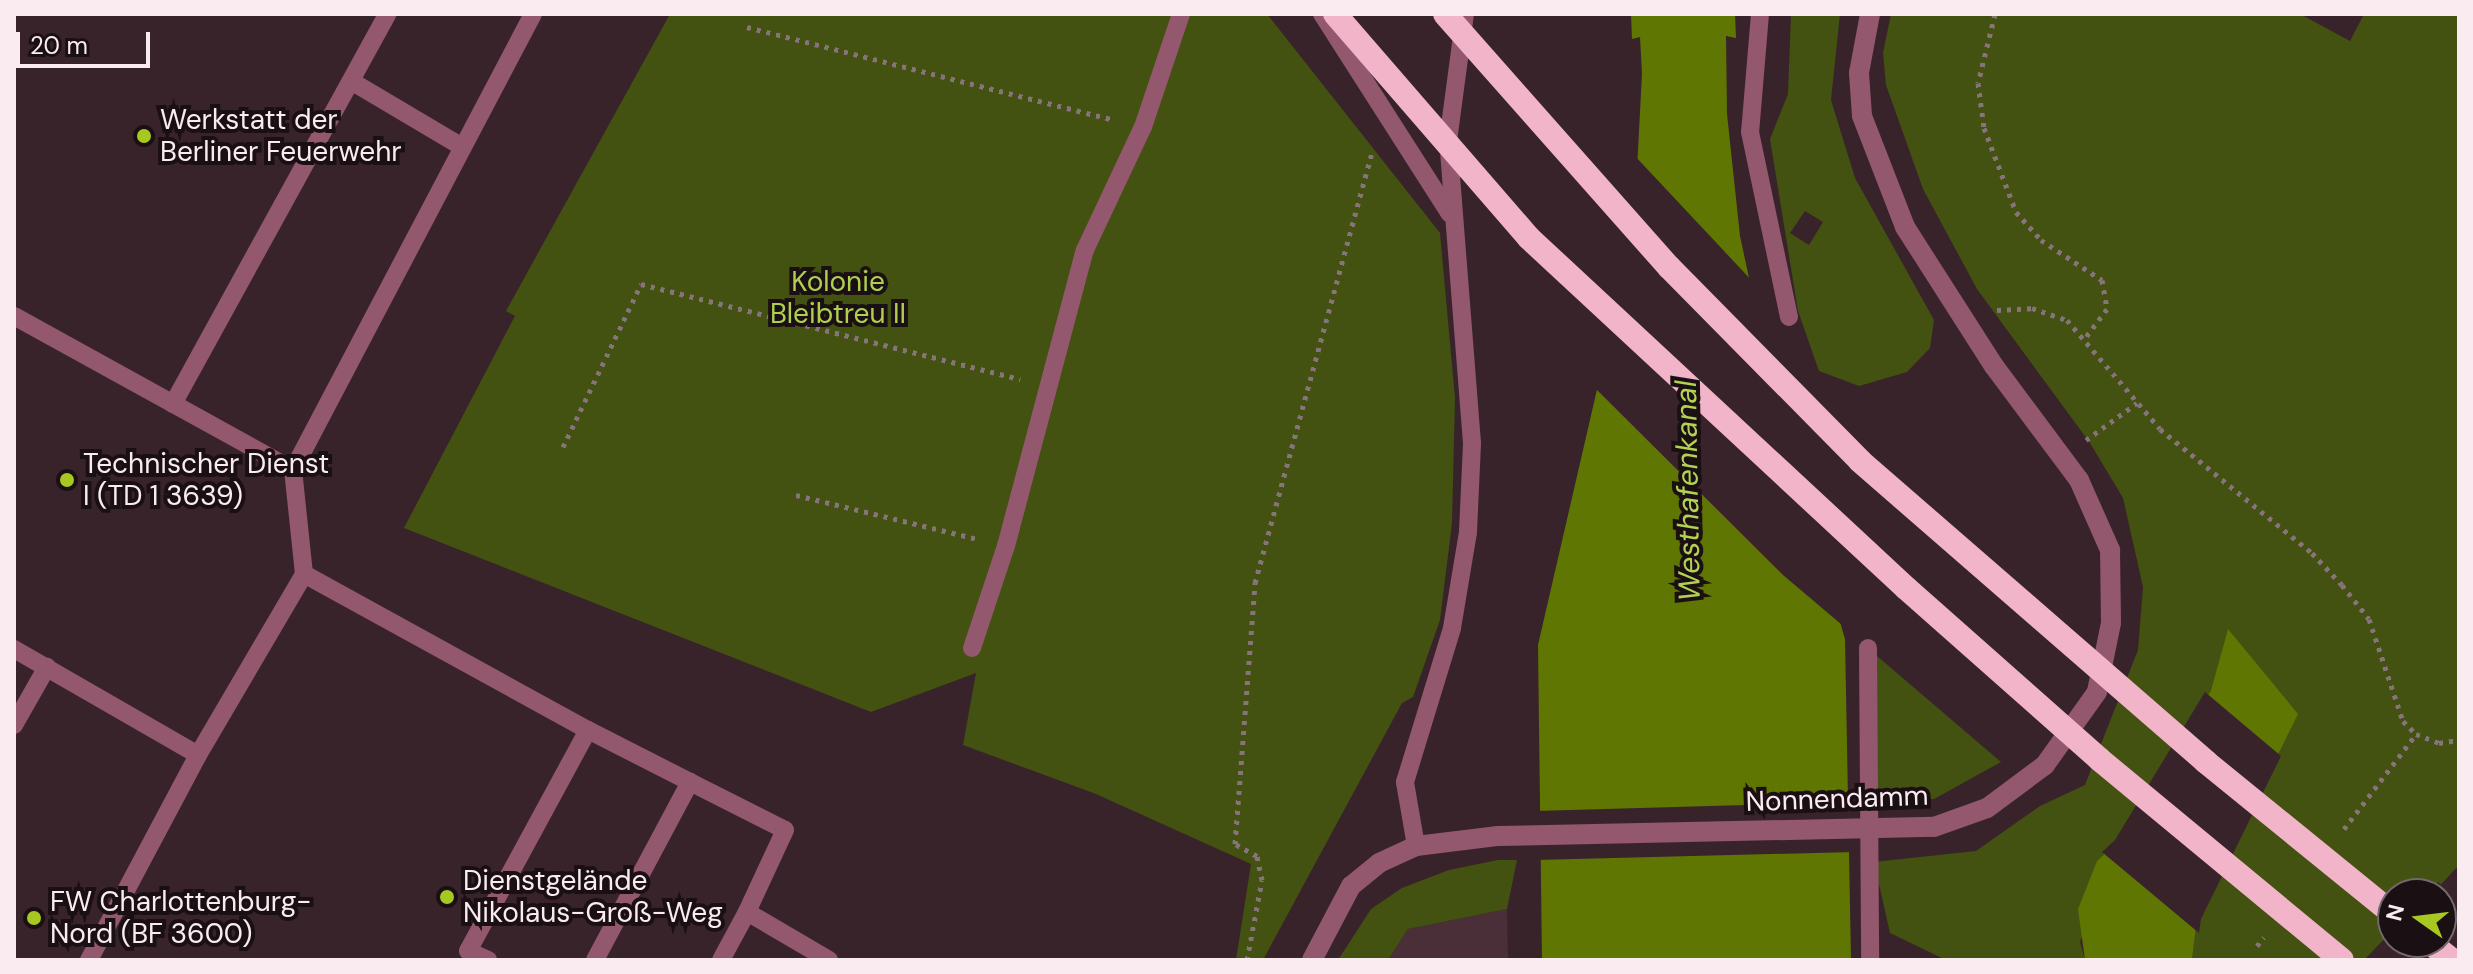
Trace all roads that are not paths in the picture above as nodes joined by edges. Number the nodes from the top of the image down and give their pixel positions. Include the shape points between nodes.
1 (387, 14) edge
2 (533, 14) edge
3 (1181, 14) edge
4 (1322, 14) edge
5 (1335, 14) edge
6 (1445, 14) edge
7 (1465, 14) edge
8 (1760, 14) edge
9 (1870, 14) edge
10 (351, 81) junction
11 (462, 147) junction
12 (1452, 216) junction
13 (14, 316) edge
14 (1789, 317) dead end
15 (173, 404) junction
16 (293, 470) junction
17 (304, 574) junction
18 (972, 648) dead end
19 (1868, 648) dead end
20 (14, 649) edge
21 (47, 667) junction
22 (14, 725) edge
23 (588, 730) junction
24 (198, 755) junction
25 (690, 782) junction
26 (1416, 846) junction
27 (2377, 901) edge
28 (747, 912) junction
29 (89, 960) edge
30 (488, 960) edge
31 (595, 960) edge
32 (721, 960) edge
33 (829, 960) edge
34 (1312, 960) edge
35 (1870, 960) edge
36 (2342, 960) edge

1 - 10 lane
2 - 11 lane
3 - 18 lane via 1143,127 1085,250 1006,546
4 - 12 lane
5 - 36 highway, bridge via 1540,248 1906,588 2099,759
6 - 27 highway, bridge via 1669,267 1860,461 2206,762
7 - 12 lane via 1448,141
8 - 14 lane via 1750,132
9 - 26 street, Nonnendamm, bridge via 1859,73 1869,139 1905,227 2079,480 2110,550 2111,623 2097,692 2045,765 1987,808 1934,827 1498,836
10 - 11 lane
10 - 15 lane
11 - 16 lane
12 - 26 lane via 1472,443 1468,532 1452,628 1405,782
13 - 15 lane
15 - 16 lane
16 - 17 lane
17 - 23 lane
17 - 24 lane
19 - 35 lane
20 - 21 lane
21 - 22 lane
21 - 24 lane
23 - 25 lane
23 - 30 lane via 468,951
24 - 29 lane
25 - 28 lane via 785,830
25 - 31 lane
26 - 34 street, Nonnendamm via 1379,863 1351,886
28 - 32 lane
28 - 33 lane

